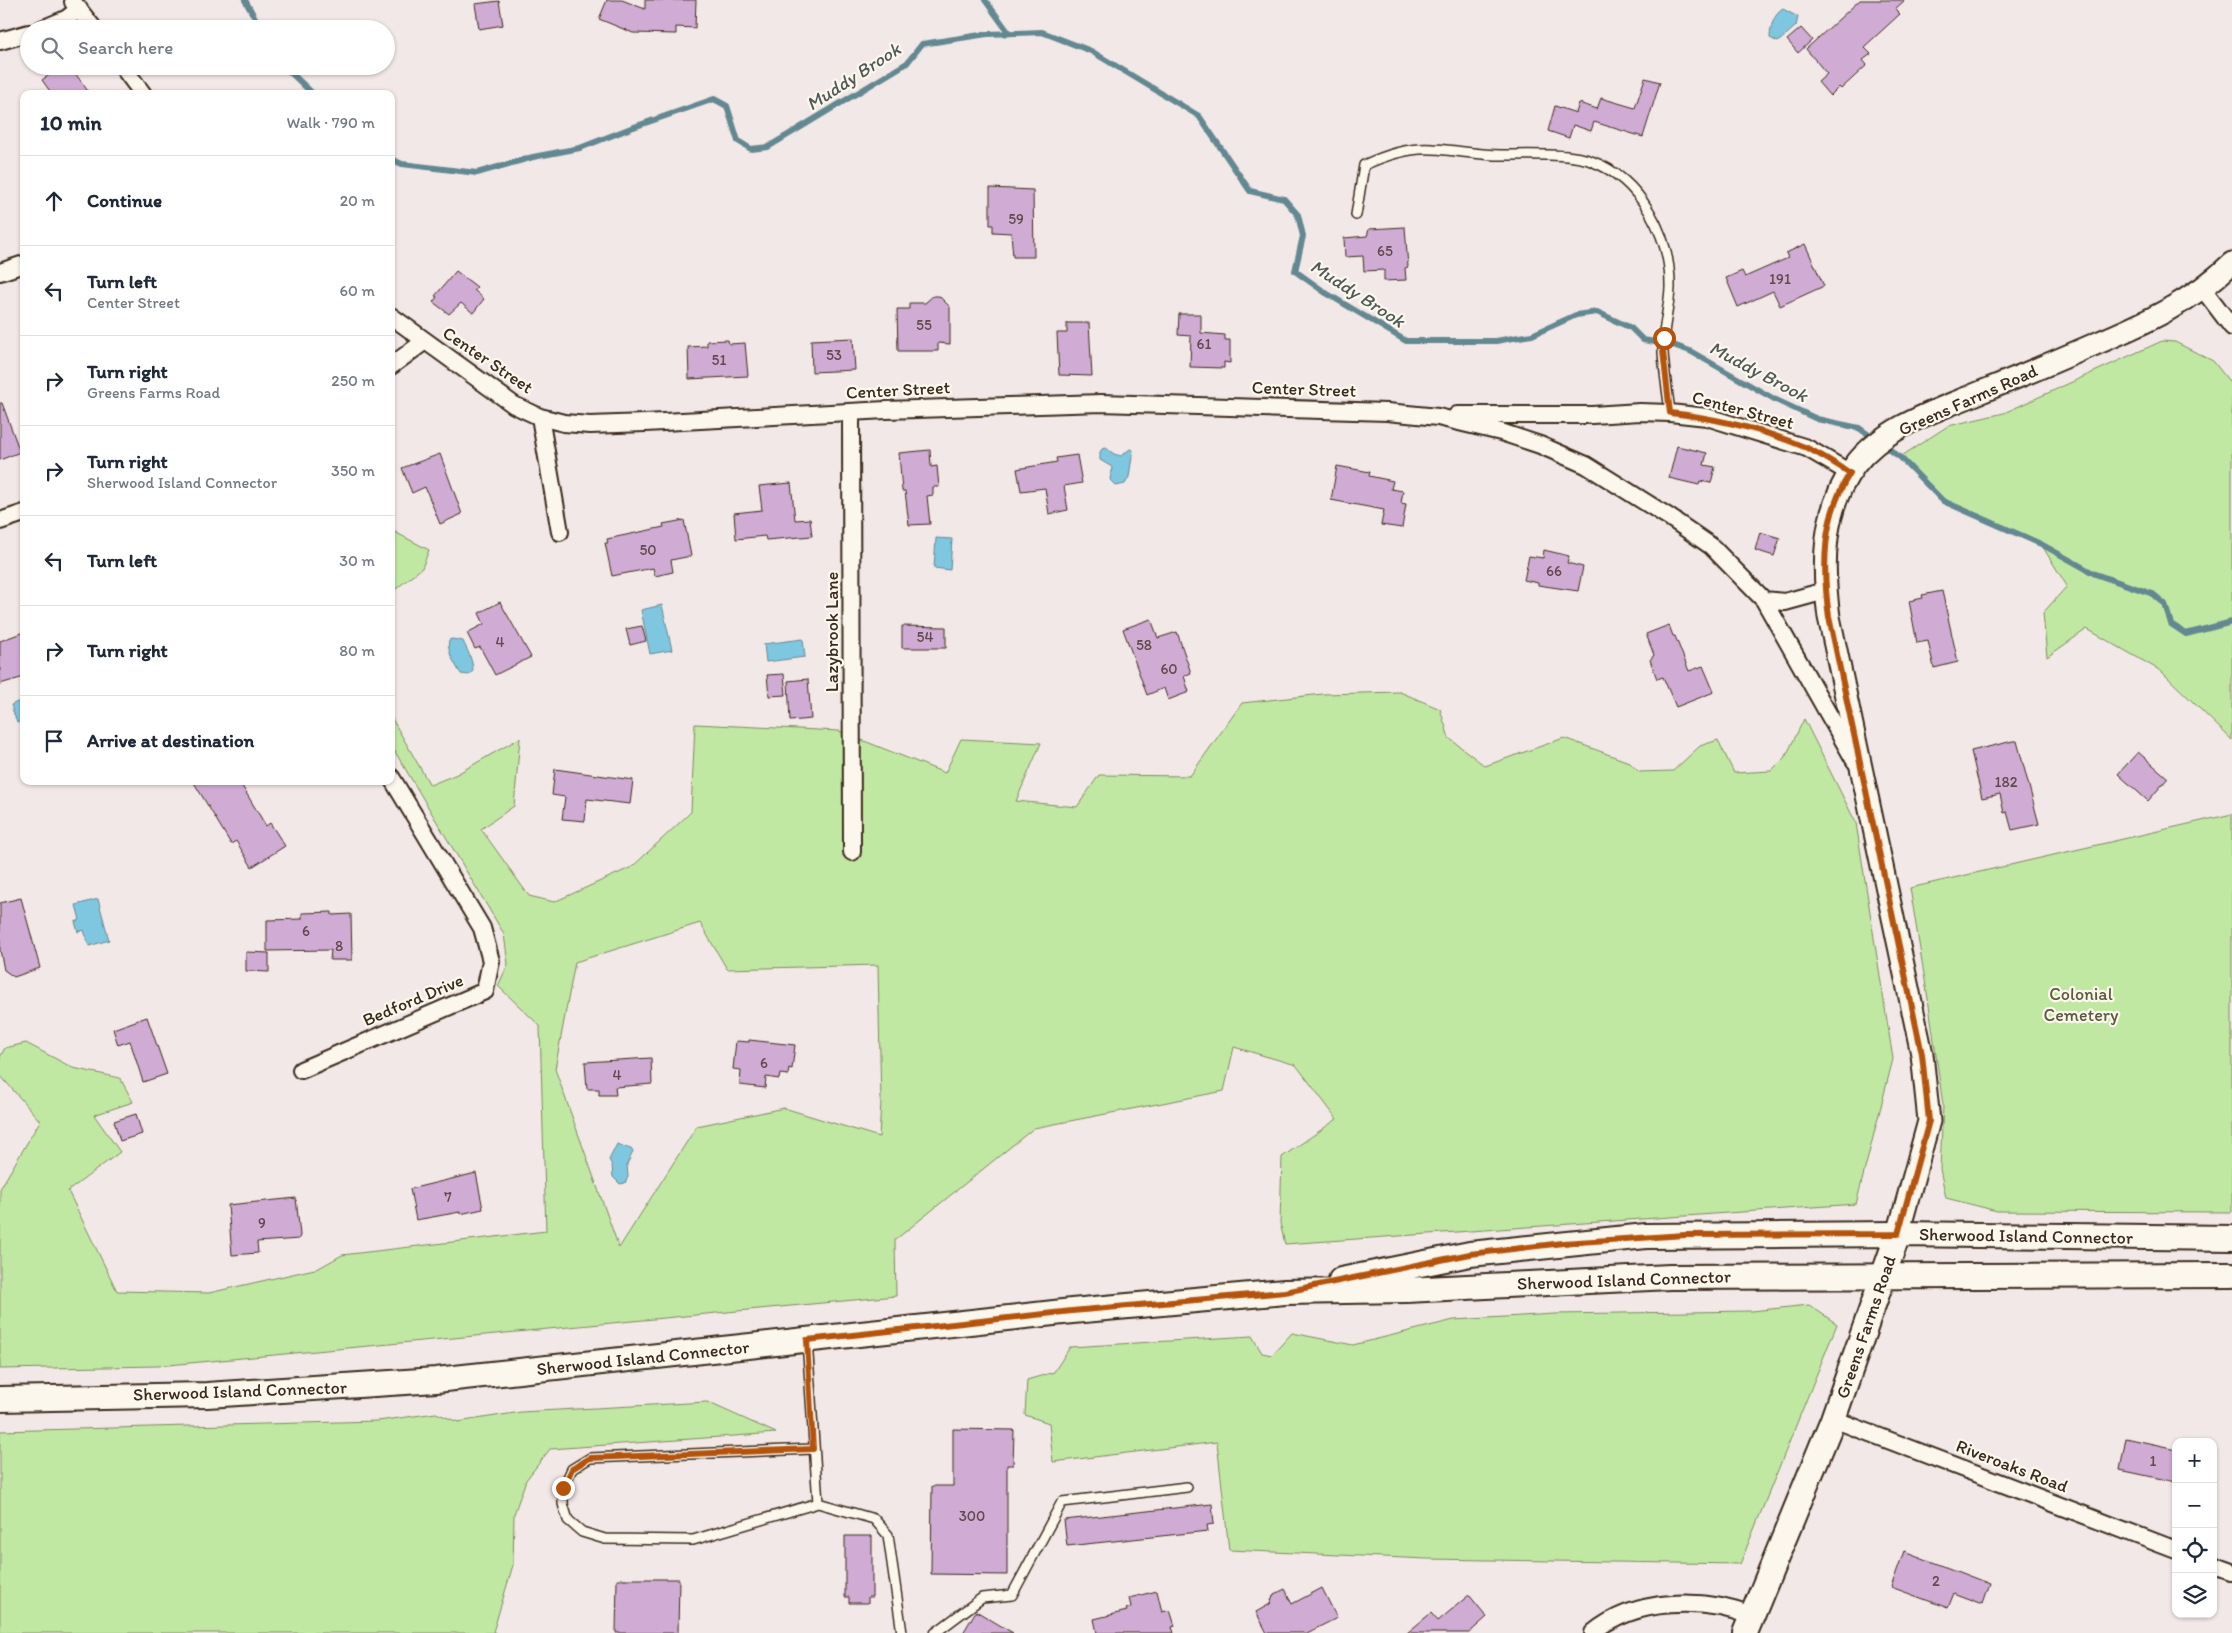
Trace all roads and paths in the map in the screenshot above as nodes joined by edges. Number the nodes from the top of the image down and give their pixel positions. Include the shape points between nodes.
1 (75, 4) edge
2 (64, 20) edge
3 (87, 20) edge
4 (20, 35) edge
5 (0, 41) edge
6 (129, 75) edge
7 (140, 90) edge
8 (1356, 215) dead end
9 (2232, 264) edge
10 (20, 265) edge
11 (0, 272) edge
12 (2203, 289) junction
13 (395, 319) edge
14 (2232, 327) edge
15 (425, 341) junction
16 (395, 363) edge
17 (851, 412) junction
18 (1670, 413) junction
19 (540, 417) junction
20 (1438, 417) junction
21 (1850, 473) junction
22 (20, 514) edge
23 (0, 521) edge
24 (560, 532) dead end
25 (1825, 591) junction
26 (1764, 600) junction
27 (1862, 774) junction
28 (395, 784) edge
29 (852, 852) dead end
30 (301, 1070) dead end
31 (1898, 1234) junction
32 (2232, 1238) edge
33 (1885, 1274) junction
34 (2232, 1275) edge
35 (1285, 1292) junction
36 (807, 1340) junction
37 (0, 1399) edge
38 (1833, 1419) junction
39 (813, 1449) junction
40 (1187, 1487) dead end
41 (818, 1502) junction
42 (2172, 1548) edge
43 (2217, 1566) edge
44 (2232, 1572) edge
45 (1748, 1625) edge
46 (902, 1633) edge
47 (935, 1633) edge
48 (1593, 1633) edge

1 - 2 street
1 - 3 street
4 - 5 street
6 - 7 street
8 - 18 lane via 1364,165 1388,154 1432,148 1486,155 1533,155 1590,160 1612,171 1639,196 1654,220 1667,259 1670,287 1663,351
9 - 12 street, Greens Farms Road
10 - 11 street
12 - 14 street
12 - 21 street, Greens Farms Road via 2150,320 1925,415 1883,439
13 - 15 street, Center Street
15 - 16 street
15 - 19 street, Center Street via 514,404
17 - 19 street, Center Street via 590,425
17 - 20 street, Center Street via 1101,403 1387,412
17 - 29 street, Lazybrook Lane
18 - 20 street, Center Street via 1466,414
18 - 21 street, Center Street via 1708,417 1778,438 1807,448
19 - 24 street
20 - 26 street, Center Street via 1501,432 1586,465 1711,546
21 - 25 street, Greens Farms Road via 1833,505 1825,556
22 - 23 street
25 - 26 street via 1785,602
25 - 27 street, Greens Farms Road
26 - 27 street, Center Street
27 - 31 street, Greens Farms Road via 1922,1054 1929,1121
28 - 30 street, Bedford Drive via 482,928 491,961 485,991
31 - 32 main road, Sherwood Island Connector
31 - 33 main road, Greens Farms Road
31 - 35 main road, Sherwood Island Connector via 1675,1235 1563,1243 1470,1254
33 - 34 main road, Sherwood Island Connector
33 - 35 main road, Sherwood Island Connector via 1670,1277 1406,1290
33 - 38 main road, Greens Farms Road
35 - 36 main road, Sherwood Island Connector
36 - 37 main road, Sherwood Island Connector via 513,1373 360,1386 207,1395
36 - 39 lane
38 - 42 street, Riveroaks Road
38 - 45 main road, Greens Farms Road
39 - 41 lane
39 - 41 lane via 590,1458 572,1469 563,1488 563,1504 568,1520 582,1532 605,1539 694,1540
40 - 47 lane via 1062,1502 1012,1595 982,1598
41 - 46 lane via 874,1519 888,1535
43 - 44 street
45 - 48 street via 1733,1609 1668,1605 1631,1611

